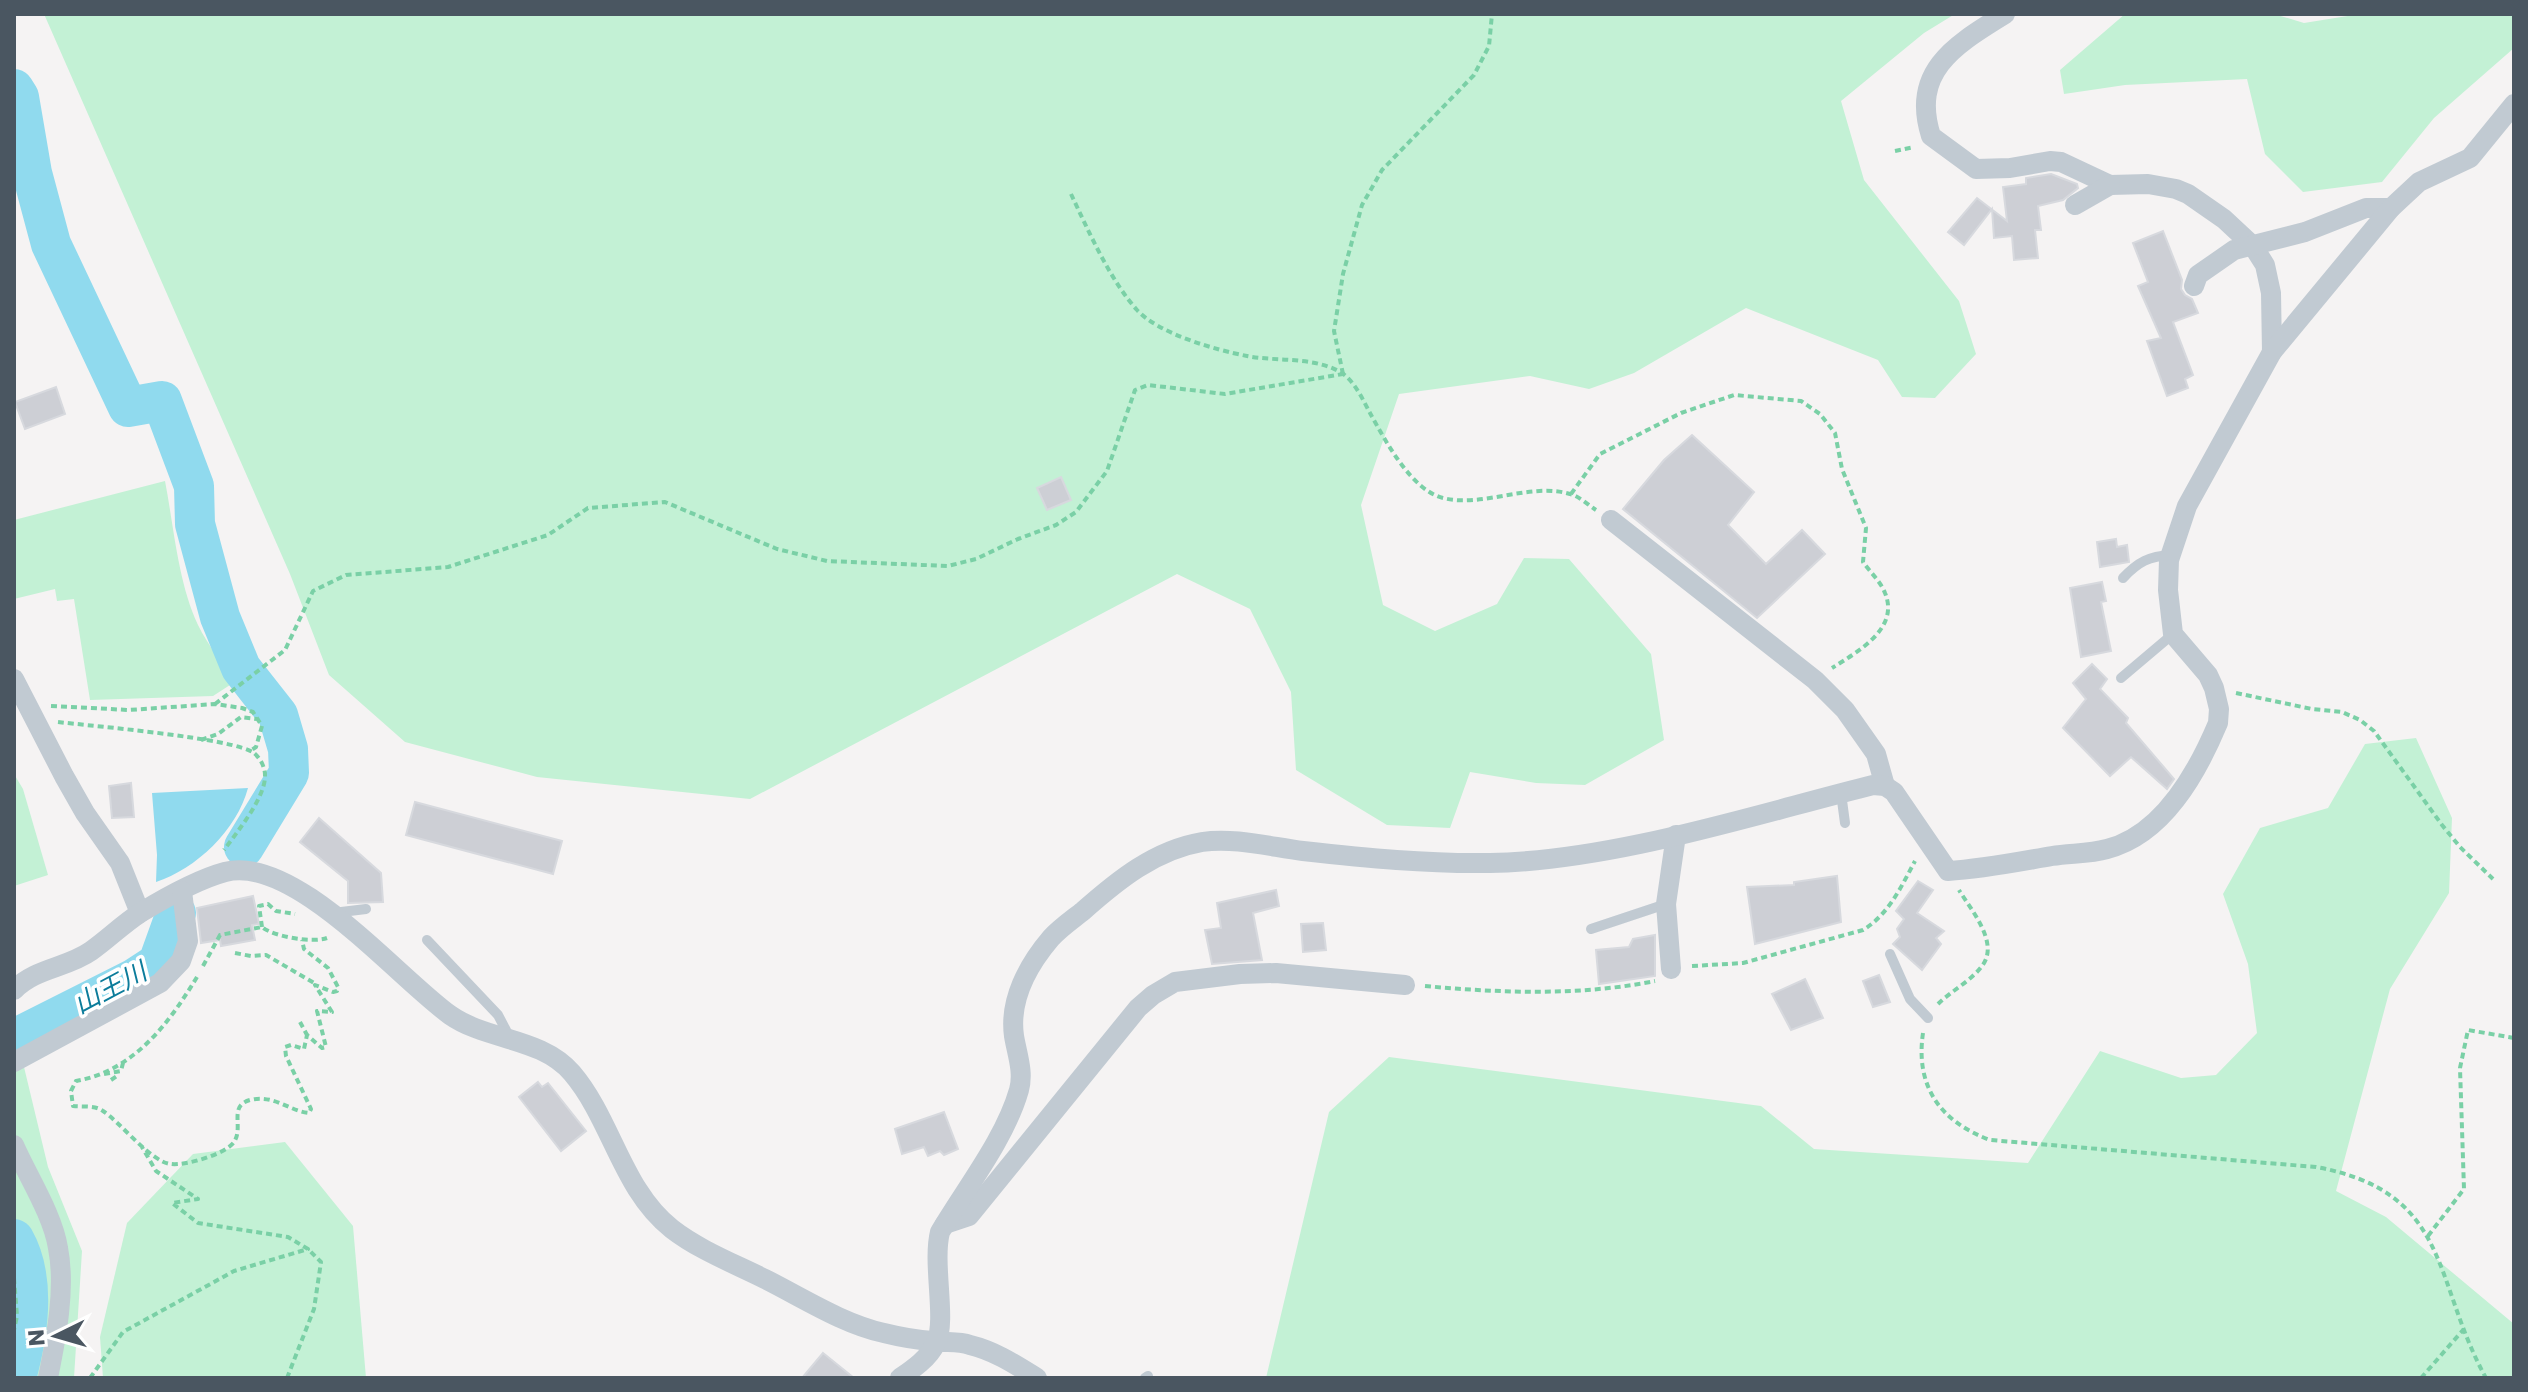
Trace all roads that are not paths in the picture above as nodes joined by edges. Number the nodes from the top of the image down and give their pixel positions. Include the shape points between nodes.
1 (2005, 14) edge
2 (2514, 104) edge
3 (2110, 185) junction
4 (2075, 205) dead end
5 (2391, 208) junction
6 (2253, 246) junction
7 (2194, 286) dead end
8 (2272, 352) junction
9 (1611, 520) road end
10 (2171, 555) junction
11 (2123, 578) dead end
12 (2173, 634) junction
13 (2121, 678) dead end
14 (14, 679) edge
15 (1885, 786) junction
16 (1841, 793) junction
17 (1845, 823) dead end
18 (1676, 835) junction
19 (182, 891) junction
20 (1666, 904) junction
21 (366, 909) dead end
22 (140, 913) junction
23 (333, 913) junction
24 (1591, 929) dead end
25 (427, 940) dead end
26 (1890, 954) dead end
27 (1671, 969) dead end
28 (1405, 985) dead end
29 (15, 987) edge
30 (1928, 1018) road end
31 (510, 1038) junction
32 (14, 1062) edge
33 (14, 1145) edge
34 (945, 1224) junction
35 (937, 1342) junction
36 (48, 1378) edge
37 (900, 1378) edge
38 (1037, 1378) edge

1 - 3 street via 1943,57 1925,100 1931,136 1976,169 2050,161
2 - 5 street via 2470,158 2419,182
3 - 4 street
3 - 6 street via 2148,184 2188,194
5 - 6 street via 2366,208
5 - 8 street
6 - 7 street via 2222,257 2198,275
6 - 8 street via 2269,278
8 - 10 street via 2187,506
9 - 15 street via 1815,680 1845,710 1876,754
10 - 11 lane via 2140,561
10 - 12 street
12 - 13 lane
12 - 15 street via 2208,675 2218,723 2166,814 2121,845 1948,871
14 - 22 street via 85,813 120,863
15 - 16 street
16 - 17 lane
16 - 18 street
18 - 20 street
18 - 34 street via 1521,862 1390,860 1217,841 1155,856 1052,937 1029,969 1013,1017 1020,1088 1007,1120
19 - 22 street
19 - 23 street via 225,872 254,873 280,881
19 - 32 street via 188,941 181,961 160,983
20 - 24 lane
20 - 27 street
21 - 23 lane
22 - 29 street via 92,950
23 - 31 street via 460,1022
25 - 31 lane via 498,1015
26 - 30 lane via 1910,999
28 - 34 street via 1276,973 1165,987 1138,1008 969,1216
31 - 35 street via 569,1070 587,1092 636,1186 674,1230 864,1328
33 - 36 street via 58,1247 60,1294
34 - 35 street via 936,1246
35 - 37 street
35 - 38 street via 973,1345

